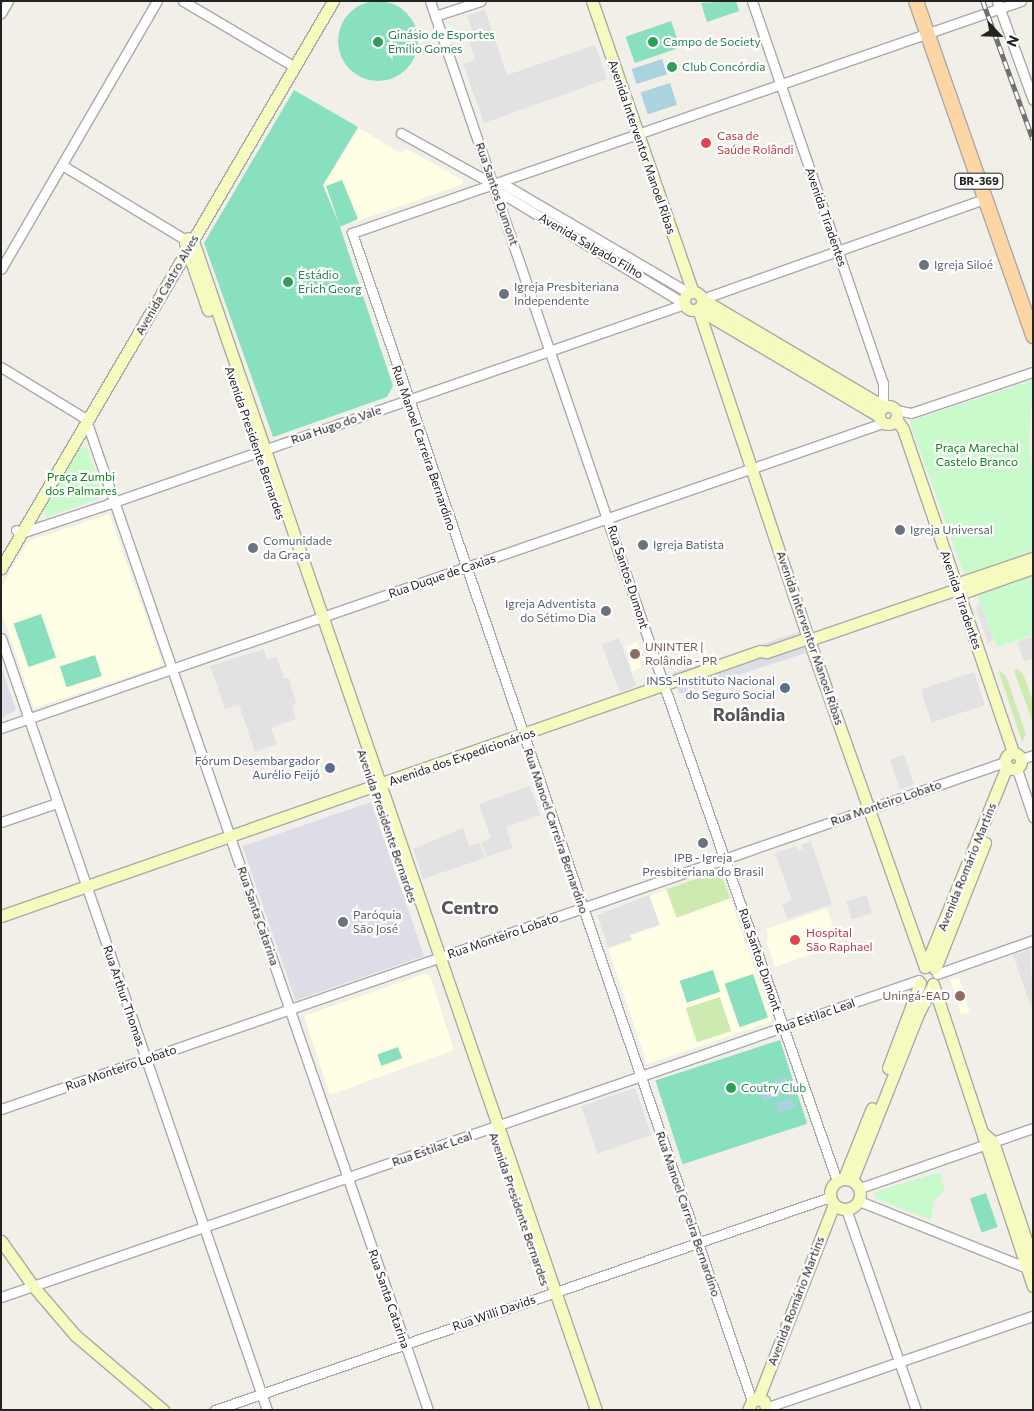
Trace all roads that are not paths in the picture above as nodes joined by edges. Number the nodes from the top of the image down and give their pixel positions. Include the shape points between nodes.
1 (8, 1) edge
2 (157, 1) edge
3 (183, 1) edge
4 (327, 1) edge
5 (333, 1) edge
6 (430, 1) edge
7 (480, 1) edge
8 (592, 1) edge
9 (752, 1) edge
10 (916, 1) edge
11 (1021, 1) edge
12 (999, 5) edge
13 (1, 13) edge
14 (435, 16) junction
15 (928, 34) junction
16 (292, 65) junction
17 (781, 84) junction
18 (1033, 100) edge
19 (401, 133) dead end
20 (637, 133) junction
21 (62, 165) junction
22 (496, 185) junction
23 (985, 199) junction
24 (188, 243) junction
25 (838, 252) junction
26 (1, 269) edge
27 (689, 296) junction
28 (700, 304) junction
29 (1031, 332) edge
30 (1033, 344) edge
31 (551, 351) junction
32 (1, 367) edge
33 (1033, 372) edge
34 (407, 400) junction
35 (882, 415) junction
36 (896, 415) junction
37 (85, 420) junction
38 (261, 451) junction
39 (753, 470) junction
40 (115, 502) junction
41 (609, 519) junction
42 (19, 531) junction
43 (1, 553) edge
44 (1033, 558) edge
45 (1, 568) edge
46 (465, 568) junction
47 (1033, 568) edge
48 (957, 589) junction
49 (319, 619) junction
50 (1, 638) edge
51 (809, 639) junction
52 (173, 668) junction
53 (665, 688) junction
54 (28, 718) junction
55 (1, 728) edge
56 (524, 739) junction
57 (1033, 755) edge
58 (1013, 763) junction
59 (378, 789) junction
60 (57, 803) junction
61 (870, 809) junction
62 (1033, 817) edge
63 (1, 822) edge
64 (231, 839) junction
65 (725, 859) junction
66 (88, 889) junction
67 (583, 908) junction
68 (1, 916) edge
69 (1, 922) edge
70 (1033, 940) edge
71 (436, 959) junction
72 (932, 973) junction
73 (920, 982) junction
74 (290, 1011) junction
75 (784, 1026) junction
76 (146, 1059) junction
77 (891, 1072) junction
78 (640, 1076) junction
79 (1, 1110) edge
80 (494, 1127) junction
81 (1033, 1128) edge
82 (987, 1140) junction
83 (346, 1178) junction
84 (848, 1182) junction
85 (859, 1201) junction
86 (837, 1205) junction
87 (204, 1227) junction
88 (1, 1241) edge
89 (698, 1243) junction
90 (1, 1254) edge
91 (1031, 1266) edge
92 (1033, 1286) edge
93 (30, 1287) junction
94 (552, 1293) junction
95 (1, 1297) edge
96 (1033, 1316) edge
97 (73, 1337) junction
98 (404, 1344) junction
99 (900, 1361) junction
100 (262, 1394) junction
101 (760, 1404) edge
102 (151, 1410) edge
103 (163, 1410) edge
104 (216, 1410) edge
105 (267, 1410) edge
106 (428, 1410) edge
107 (588, 1410) edge
108 (596, 1410) edge
109 (916, 1410) edge

1 - 13 street
2 - 21 street
3 - 16 street
4 - 16 street, Avenida Castro Alves
5 - 16 street, Avenida Castro Alves
6 - 14 street, Rua Santos Dumont
7 - 14 street
8 - 20 street, Avenida Interventor Manoel Ribas
9 - 17 street, Avenida Tiradentes
10 - 15 main road, BR-369
11 - 12 street
12 - 15 street
12 - 18 street
14 - 22 street, Rua Santos Dumont
15 - 17 street
15 - 23 main road, BR-369
16 - 24 street, Avenida Castro Alves
17 - 20 street
17 - 25 street, Avenida Tiradentes
19 - 22 street, Avenida Salgado Filho
20 - 22 street
20 - 27 street, Avenida Interventor Manoel Ribas
21 - 24 street
21 - 26 street
22 - 27 street, Avenida Salgado Filho
22 - 31 street, Rua Santos Dumont
22 - 34 street, Rua Manoel Carreira Bernardino via 352,233
23 - 25 street
23 - 29 main road, BR-369
24 - 37 street, Avenida Castro Alves
24 - 38 street, Avenida Presidente Bernardes
25 - 28 street
25 - 35 street, Avenida Tiradentes via 882,383
27 - 28 street via 699,294
27 - 28 street via 692,310
27 - 31 street, Rua Hugo do Vale
28 - 35 street
28 - 39 street, Avenida Interventor Manoel Ribas
29 - 30 main road, BR-369
31 - 34 street, Rua Hugo do Vale
31 - 41 street, Rua Santos Dumont
32 - 37 street
33 - 36 street via 912,413
34 - 38 street, Rua Hugo do Vale
34 - 46 street, Rua Manoel Carreira Bernardino
35 - 36 street
35 - 36 street
35 - 39 street, Rua Duque de Caxias
36 - 48 street, Avenida Tiradentes
37 - 40 street, Rua Santa Catarina
37 - 42 street, Avenida Castro Alves
38 - 40 street, Rua Hugo do Vale
38 - 49 street, Avenida Presidente Bernardes
39 - 41 street, Rua Duque de Caxias
39 - 51 street, Avenida Interventor Manoel Ribas
40 - 42 street, Rua Hugo do Vale
40 - 52 street, Rua Santa Catarina
41 - 46 street, Rua Duque de Caxias
41 - 53 street, Rua Santos Dumont
42 - 43 street, Avenida Castro Alves
42 - 45 street, Avenida Castro Alves
44 - 48 street, Avenida dos Expedicionários
46 - 49 street, Rua Duque de Caxias
46 - 56 street, Rua Manoel Carreira Bernardino
47 - 48 street, Avenida dos Expedicionários
48 - 51 street, Avenida dos Expedicionários
48 - 58 street, Avenida Tiradentes
49 - 52 street, Rua Duque de Caxias
49 - 59 street, Avenida Presidente Bernardes
50 - 54 street, Rua Arthur Thomas
51 - 53 street, Avenida dos Expedicionários via 768,652 760,651
51 - 61 street, Avenida Interventor Manoel Ribas
52 - 54 street, Rua Duque de Caxias
52 - 64 street, Rua Santa Catarina
53 - 56 street, Avenida dos Expedicionários
53 - 65 street, Rua Santos Dumont
54 - 55 street, Rua Duque de Caxias
54 - 60 street, Rua Arthur Thomas
56 - 59 street, Avenida dos Expedicionários
56 - 67 street, Rua Manoel Carreira Bernardino
57 - 58 street, Rua Monteiro Lobato
58 - 61 street, Rua Monteiro Lobato
58 - 62 street, Avenida Tiradentes
58 - 72 street, Avenida Romário Martins
59 - 64 street, Avenida dos Expedicionários
59 - 71 street, Avenida Presidente Bernardes
60 - 63 street
60 - 66 street, Rua Arthur Thomas
61 - 65 street, Rua Monteiro Lobato
61 - 72 street, Avenida Interventor Manoel Ribas
64 - 66 street, Avenida dos Expedicionários
64 - 74 street, Rua Santa Catarina
65 - 67 street, Rua Monteiro Lobato
65 - 75 street, Rua Santos Dumont
66 - 68 street, Avenida dos Expedicionários
66 - 69 street, Avenida dos Expedicionários
66 - 76 street, Rua Arthur Thomas
67 - 71 street, Rua Monteiro Lobato
67 - 78 street, Rua Manoel Carreira Bernardino
70 - 72 street
71 - 74 street, Rua Monteiro Lobato
71 - 80 street, Avenida Presidente Bernardes
72 - 73 street, Avenida Romário Martins
72 - 73 street
72 - 77 street, Avenida Romário Martins
72 - 82 street, Avenida Interventor Manoel Ribas
73 - 75 street, Rua Estilac Leal
73 - 77 street, Avenida Romário Martins
74 - 76 street, Rua Monteiro Lobato
74 - 83 street, Rua Santa Catarina
75 - 78 street, Rua Estilac Leal
75 - 84 street, Rua Santos Dumont
76 - 79 street, Rua Monteiro Lobato
76 - 87 street, Rua Arthur Thomas
77 - 84 street, Avenida Romário Martins
78 - 80 street, Rua Estilac Leal
78 - 89 street, Rua Manoel Carreira Bernardino
80 - 83 street, Rua Estilac Leal
80 - 94 street, Avenida Presidente Bernardes
81 - 82 street
82 - 84 street
82 - 91 street, Avenida Interventor Manoel Ribas
83 - 87 street, Rua Estilac Leal
83 - 98 street, Rua Santa Catarina
84 - 85 street
84 - 86 street, Avenida Romário Martins via 831,1188
85 - 86 street
85 - 91 street
86 - 89 street, Rua Willi Davids
86 - 99 street
86 - 101 street, Avenida Romário Martins
87 - 93 street, Rua Estilac Leal
87 - 100 street, Rua Arthur Thomas
88 - 93 street
89 - 94 street, Rua Willi Davids
89 - 101 street, Rua Manoel Carreira Bernardino
90 - 93 street
91 - 92 street, Avenida Interventor Manoel Ribas
93 - 95 street, Rua Estilac Leal
93 - 97 street
94 - 98 street, Rua Willi Davids
94 - 107 street, Avenida Presidente Bernardes
94 - 108 street, Avenida Presidente Bernardes
96 - 99 street
97 - 102 street
97 - 103 street
98 - 100 street, Rua Willi Davids
98 - 106 street, Rua Santa Catarina
99 - 101 street
99 - 109 street
100 - 104 street, Rua Willi Davids
100 - 105 street, Rua Arthur Thomas

